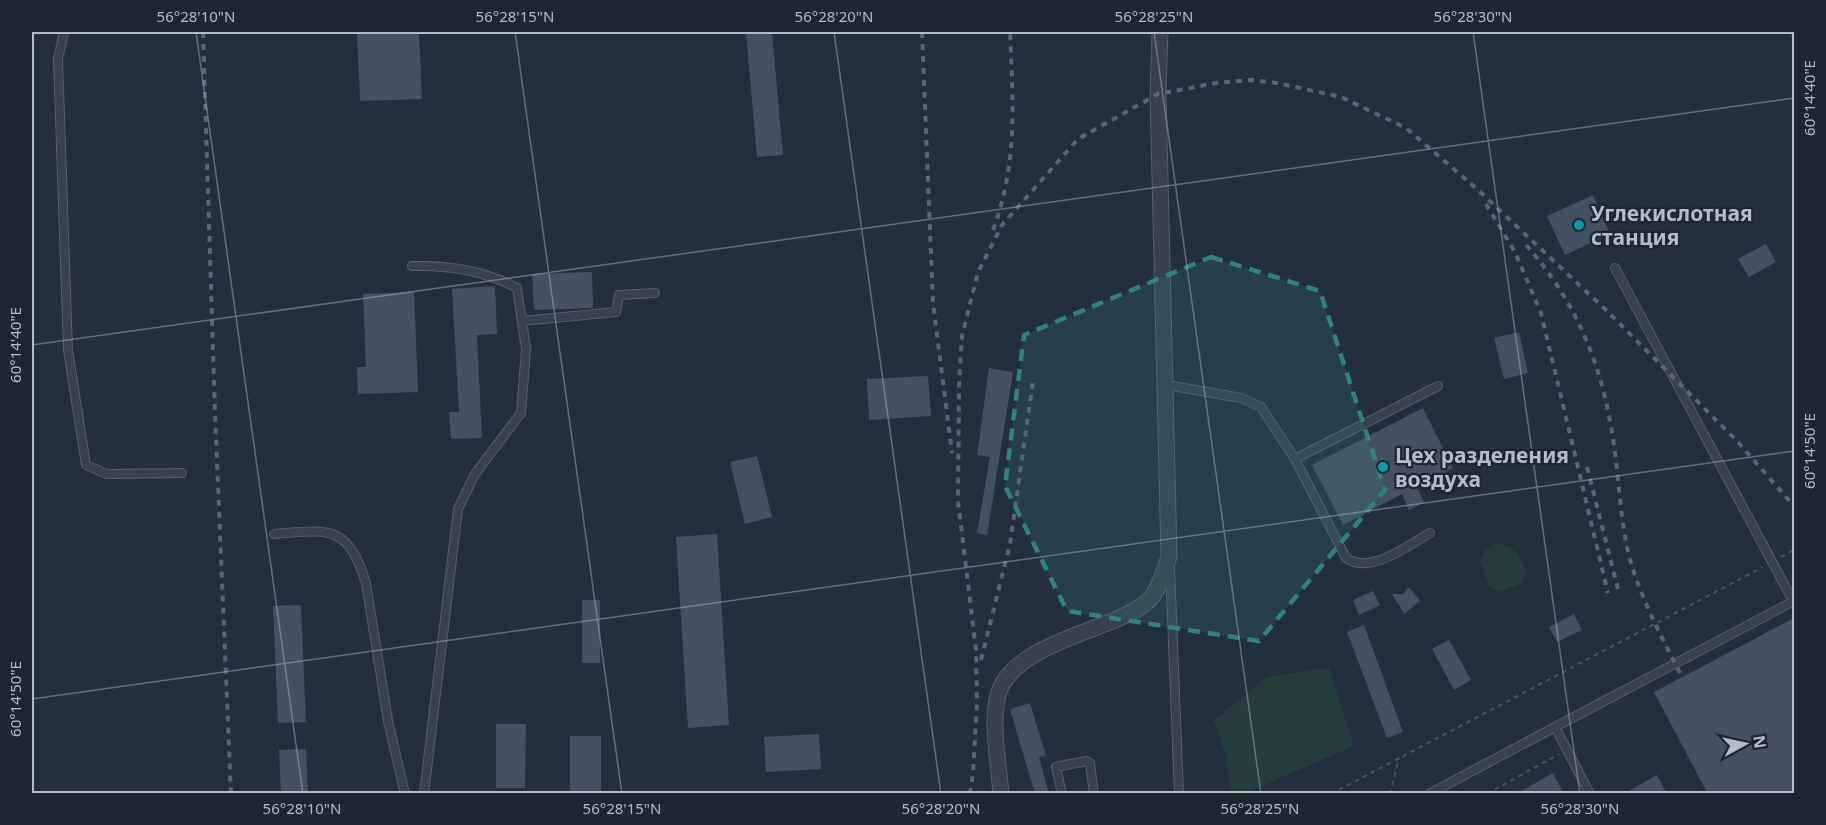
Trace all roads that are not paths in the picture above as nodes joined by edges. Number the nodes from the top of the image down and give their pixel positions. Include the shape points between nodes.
1 (64, 32) edge
2 (1160, 32) edge
3 (412, 266) dead end
4 (1616, 268) dead end
5 (656, 293) dead end
6 (522, 321) junction
7 (1167, 385) junction
8 (1438, 386) dead end
9 (1294, 459) junction
10 (182, 473) dead end
11 (1430, 533) dead end
12 (274, 534) dead end
13 (1169, 558) junction
14 (1794, 601) edge
15 (1555, 727) junction
16 (405, 794) edge
17 (424, 794) edge
18 (1001, 794) edge
19 (1062, 794) edge
20 (1094, 794) edge
21 (1179, 794) edge
22 (1429, 794) edge
23 (1590, 794) edge

1 - 10 lane via 58,59 68,350 86,465 107,474
2 - 7 street via 1158,94
3 - 6 lane via 446,265 499,278 517,288
4 - 14 lane
5 - 6 lane via 619,295 616,312
6 - 17 lane via 526,349 521,413 475,474 458,509
7 - 9 lane via 1241,398 1261,407
7 - 13 street
8 - 9 lane
9 - 11 lane via 1346,558 1354,563 1365,565 1379,560
12 - 16 lane via 336,534 349,544 359,560
13 - 18 street via 1150,600 1028,658 1009,672 995,713
13 - 21 lane
14 - 15 lane
15 - 22 lane
15 - 23 lane
19 - 20 lane via 1056,767 1086,761 1090,763

